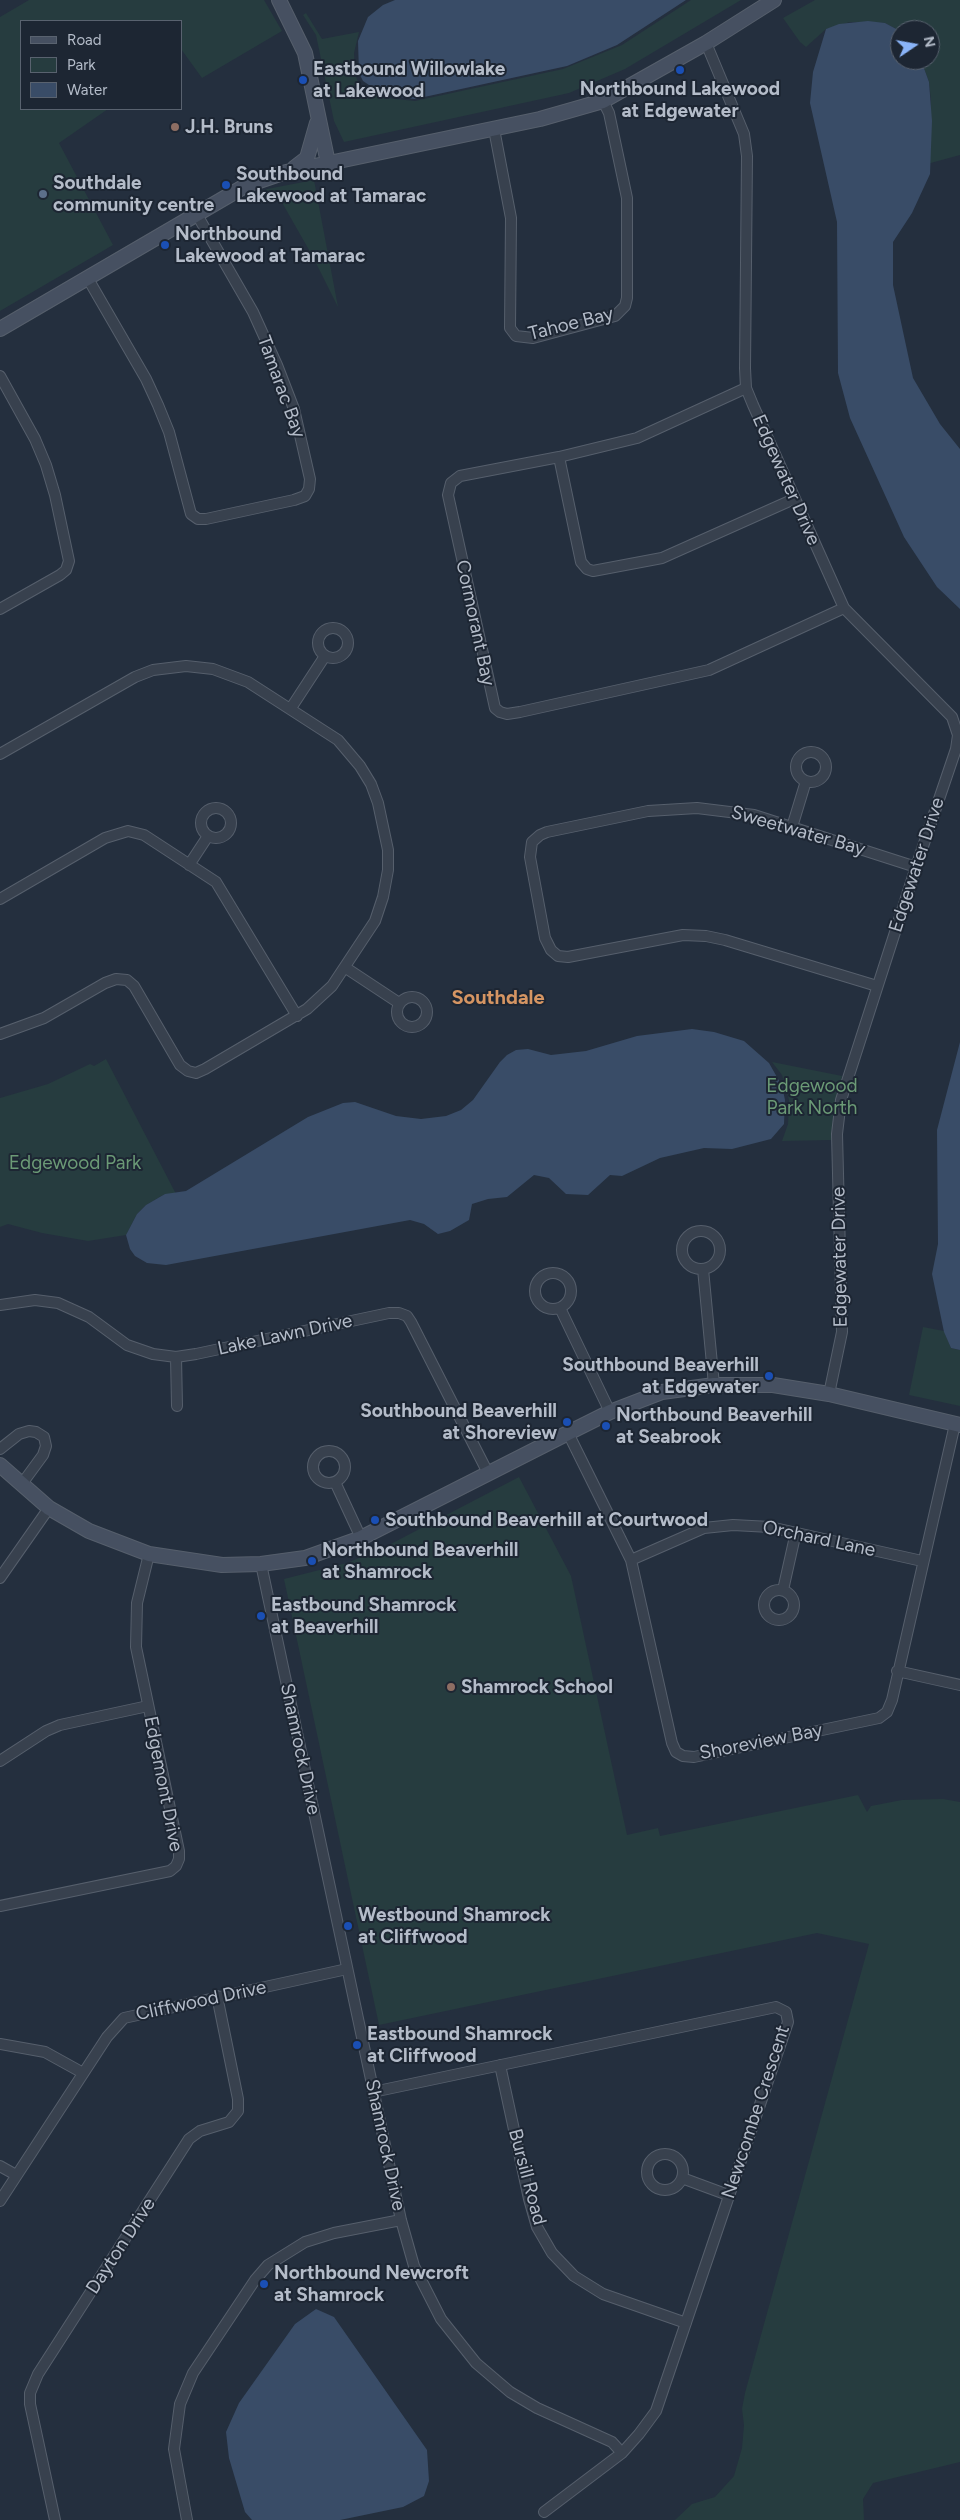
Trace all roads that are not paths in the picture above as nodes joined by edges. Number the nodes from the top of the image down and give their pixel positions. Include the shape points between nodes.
1 (279, 0) edge
2 (774, 0) edge
3 (706, 43) junction
4 (603, 101) junction
5 (318, 117) junction
6 (494, 128) junction
7 (328, 164) junction
8 (286, 172) junction
9 (196, 213) junction
10 (87, 277) junction
11 (0, 329) edge
12 (0, 376) edge
13 (746, 388) junction
14 (559, 457) junction
15 (794, 499) junction
16 (844, 608) junction
17 (0, 609) edge
18 (325, 656) dead end
19 (291, 708) junction
20 (0, 754) edge
21 (806, 781) dead end
22 (792, 827) junction
23 (208, 836) dead end
24 (189, 865) junction
25 (916, 866) junction
26 (0, 899) edge
27 (346, 968) junction
28 (877, 986) junction
29 (399, 1003) dead end
30 (296, 1016) junction
31 (0, 1034) edge
32 (703, 1268) dead end
33 (0, 1305) edge
34 (560, 1308) dead end
35 (176, 1357) junction
36 (714, 1385) junction
37 (829, 1394) junction
38 (177, 1406) dead end
39 (610, 1412) junction
40 (957, 1424) edge
41 (568, 1432) junction
42 (0, 1448) edge
43 (0, 1465) edge
44 (488, 1473) junction
45 (335, 1482) dead end
46 (21, 1485) junction
47 (49, 1508) junction
48 (796, 1532) junction
49 (361, 1538) junction
50 (149, 1554) junction
51 (631, 1560) junction
52 (922, 1562) junction
53 (262, 1564) junction
54 (0, 1578) edge
55 (783, 1590) dead end
56 (897, 1671) junction
57 (960, 1685) edge
58 (148, 1706) junction
59 (0, 1761) edge
60 (0, 1906) edge
61 (347, 1969) junction
62 (217, 1996) junction
63 (0, 2044) edge
64 (500, 2065) junction
65 (83, 2073) junction
66 (373, 2092) junction
67 (0, 2166) edge
68 (16, 2175) junction
69 (682, 2178) dead end
70 (728, 2195) junction
71 (0, 2200) edge
72 (401, 2220) junction
73 (686, 2323) junction
74 (622, 2453) junction
75 (544, 2512) dead end
76 (55, 2520) edge
77 (187, 2520) edge

1 - 5 street via 300,41
2 - 3 street
3 - 4 street
3 - 13 street, Edgewater Drive via 744,134 747,156
4 - 6 street
4 - 6 street, Tahoe Bay via 609,113 627,198 625,306 615,316 532,338 516,336 510,328 511,218
5 - 7 street
5 - 8 street via 308,158
6 - 7 street
7 - 8 street
8 - 9 street via 245,186
9 - 10 street
9 - 10 street, Tamarac Bay via 253,312 294,409 310,479 310,489 305,496 206,519 198,519 191,514 169,432 158,405
10 - 11 street
12 - 17 street via 36,440 46,465 69,561 66,570
13 - 14 street, Cormorant Bay via 637,438
13 - 15 street, Edgewater Drive
14 - 15 street via 581,562 594,572 662,558
14 - 16 street, Cormorant Bay via 460,476 448,489 491,697 500,712 520,712 710,670
15 - 16 street, Edgewater Drive
16 - 25 street, Edgewater Drive via 952,717 958,731 956,749
18 - 19 street
19 - 20 street via 248,682 213,669 186,666 153,670 135,677
19 - 27 street via 338,740 360,766 371,784 383,824 388,850 383,897 375,921
21 - 22 street
22 - 25 street, Sweetwater Bay
22 - 28 street, Sweetwater Bay via 728,810 668,808 540,835 532,842 530,857 545,938 558,956 568,957 660,938 706,936
23 - 24 street
24 - 26 street via 144,835 128,831 116,833
24 - 30 street via 216,882 223,891
25 - 28 street, Edgewater Drive
27 - 29 street
27 - 30 street via 315,1004
28 - 37 street, Edgewater Drive via 838,1116 842,1332
30 - 31 street via 196,1073 180,1065 134,986 127,980 116,979 106,983 44,1018
32 - 36 street
33 - 35 street, Lake Lawn Drive via 35,1300 58,1303 89,1317 127,1345 152,1354
34 - 39 street
35 - 38 street
35 - 44 street, Lake Lawn Drive via 399,1313 412,1322
36 - 37 street via 773,1385
36 - 39 street via 662,1392
37 - 40 street
39 - 41 street
40 - 52 street, Shoreview Bay
41 - 44 street
41 - 51 street, Shoreview Bay
42 - 46 street via 29,1431 44,1437 43,1456
43 - 46 street
44 - 49 street
45 - 49 street
46 - 47 street
47 - 50 street via 89,1531
47 - 54 street
48 - 51 street, Orchard Lane via 770,1526 704,1528
48 - 52 street, Orchard Lane
48 - 55 street
49 - 53 street via 304,1558
50 - 53 street via 186,1562
50 - 58 street, Edgemont Drive via 135,1624 136,1647
51 - 56 street, Shoreview Bay via 672,1743 676,1752 683,1756 694,1757 878,1718 886,1712 892,1700
52 - 56 street, Shoreview Bay
53 - 61 street, Shamrock Drive
56 - 57 street
58 - 59 street via 60,1725
58 - 60 street, Edgemont Drive via 179,1851 176,1866 170,1871
61 - 62 street, Cliffwood Drive
61 - 66 street, Shamrock Drive
62 - 65 street, Cliffwood Drive via 124,2018
62 - 76 street, Dayton Drive via 238,2111 229,2122 200,2131 189,2139 38,2374 30,2393
63 - 65 street via 45,2052
64 - 66 street, Newcombe Crescent
64 - 70 street, Newcombe Crescent via 776,2006 786,2012 788,2022
64 - 73 street, Bursill Road via 529,2199 538,2227 552,2253 574,2276 603,2294
65 - 68 street, Cliffwood Drive
66 - 72 street, Shamrock Drive
67 - 68 street
68 - 71 street, Cliffwood Drive
69 - 70 street
70 - 73 street, Newcombe Crescent
72 - 74 street, Shamrock Drive via 414,2266 457,2343 510,2392 612,2442
72 - 77 street via 305,2242 268,2265 255,2280 193,2373 180,2404 174,2449
73 - 74 street, Newcombe Crescent via 656,2411
74 - 75 street, Newcombe Crescent

